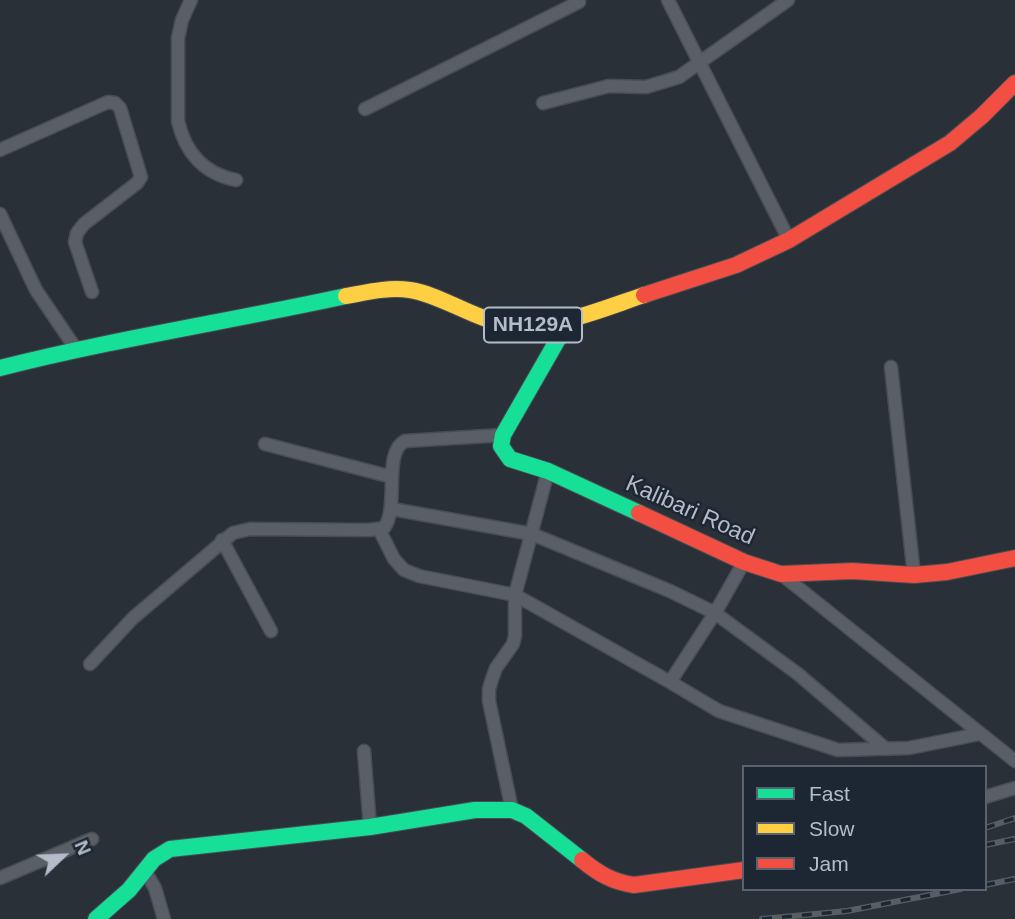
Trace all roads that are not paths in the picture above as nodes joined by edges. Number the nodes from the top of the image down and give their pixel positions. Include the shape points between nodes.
1 (191, 0) edge
2 (668, 0) edge
3 (788, 0) edge
4 (580, 1) edge
5 (700, 64) junction
6 (1015, 83) edge
7 (543, 103) dead end
8 (365, 109) dead end
9 (0, 150) edge
10 (236, 180) dead end
11 (0, 214) edge
12 (789, 240) junction
13 (92, 292) dead end
14 (569, 320) junction
15 (76, 349) junction
16 (891, 367) dead end
17 (0, 368) edge
18 (503, 435) junction
19 (265, 444) dead end
20 (548, 471) junction
21 (392, 477) junction
22 (391, 509) junction
23 (379, 529) junction
24 (532, 534) junction
25 (222, 540) junction
26 (1015, 558) edge
27 (744, 562) junction
28 (781, 574) junction
29 (914, 575) junction
30 (515, 596) junction
31 (715, 613) junction
32 (271, 631) dead end
33 (90, 664) dead end
34 (670, 682) junction
35 (979, 734) junction
36 (886, 749) junction
37 (364, 751) dead end
38 (1015, 761) edge
39 (1015, 788) edge
40 (987, 796) edge
41 (512, 810) junction
42 (370, 827) junction
43 (92, 839) dead end
44 (742, 870) edge
45 (145, 872) junction
46 (0, 878) edge
47 (96, 919) edge
48 (164, 919) edge

1 - 10 street via 178,38 180,130 186,146 204,166
2 - 5 street
3 - 5 street
4 - 8 street
5 - 7 street via 661,84 608,86
5 - 12 street
6 - 12 main road, NH129A via 950,143
9 - 13 street via 108,102 120,108 141,177 77,233 75,242
11 - 15 street via 36,290
12 - 14 main road, NH129A via 736,265
14 - 15 main road, NH129A via 515,325 412,290 380,289
14 - 18 main road
15 - 17 main road, NH129A
16 - 29 street
18 - 20 main road, Kalibari Road via 501,446 510,459
18 - 21 street via 405,441 395,452
19 - 21 street
20 - 24 street
20 - 27 main road, Kalibari Road
21 - 22 street
22 - 23 street via 387,524
22 - 24 street
23 - 25 street via 250,529
23 - 30 street via 404,570
24 - 30 street
24 - 31 street
25 - 32 street
25 - 33 street via 132,618
26 - 29 main road, Kalibari Road
27 - 28 main road, Kalibari Road
27 - 31 street
28 - 29 main road, Kalibari Road via 852,571
28 - 35 street
30 - 34 street
30 - 41 street via 513,644 496,667 489,689
31 - 34 street
31 - 36 street via 798,674
34 - 36 street via 719,711 830,748
35 - 36 street
35 - 38 street
37 - 42 street
39 - 40 street
41 - 42 main road via 475,810
41 - 44 main road via 616,882 634,885
42 - 45 main road via 170,849
43 - 46 street
45 - 47 main road
45 - 48 street

